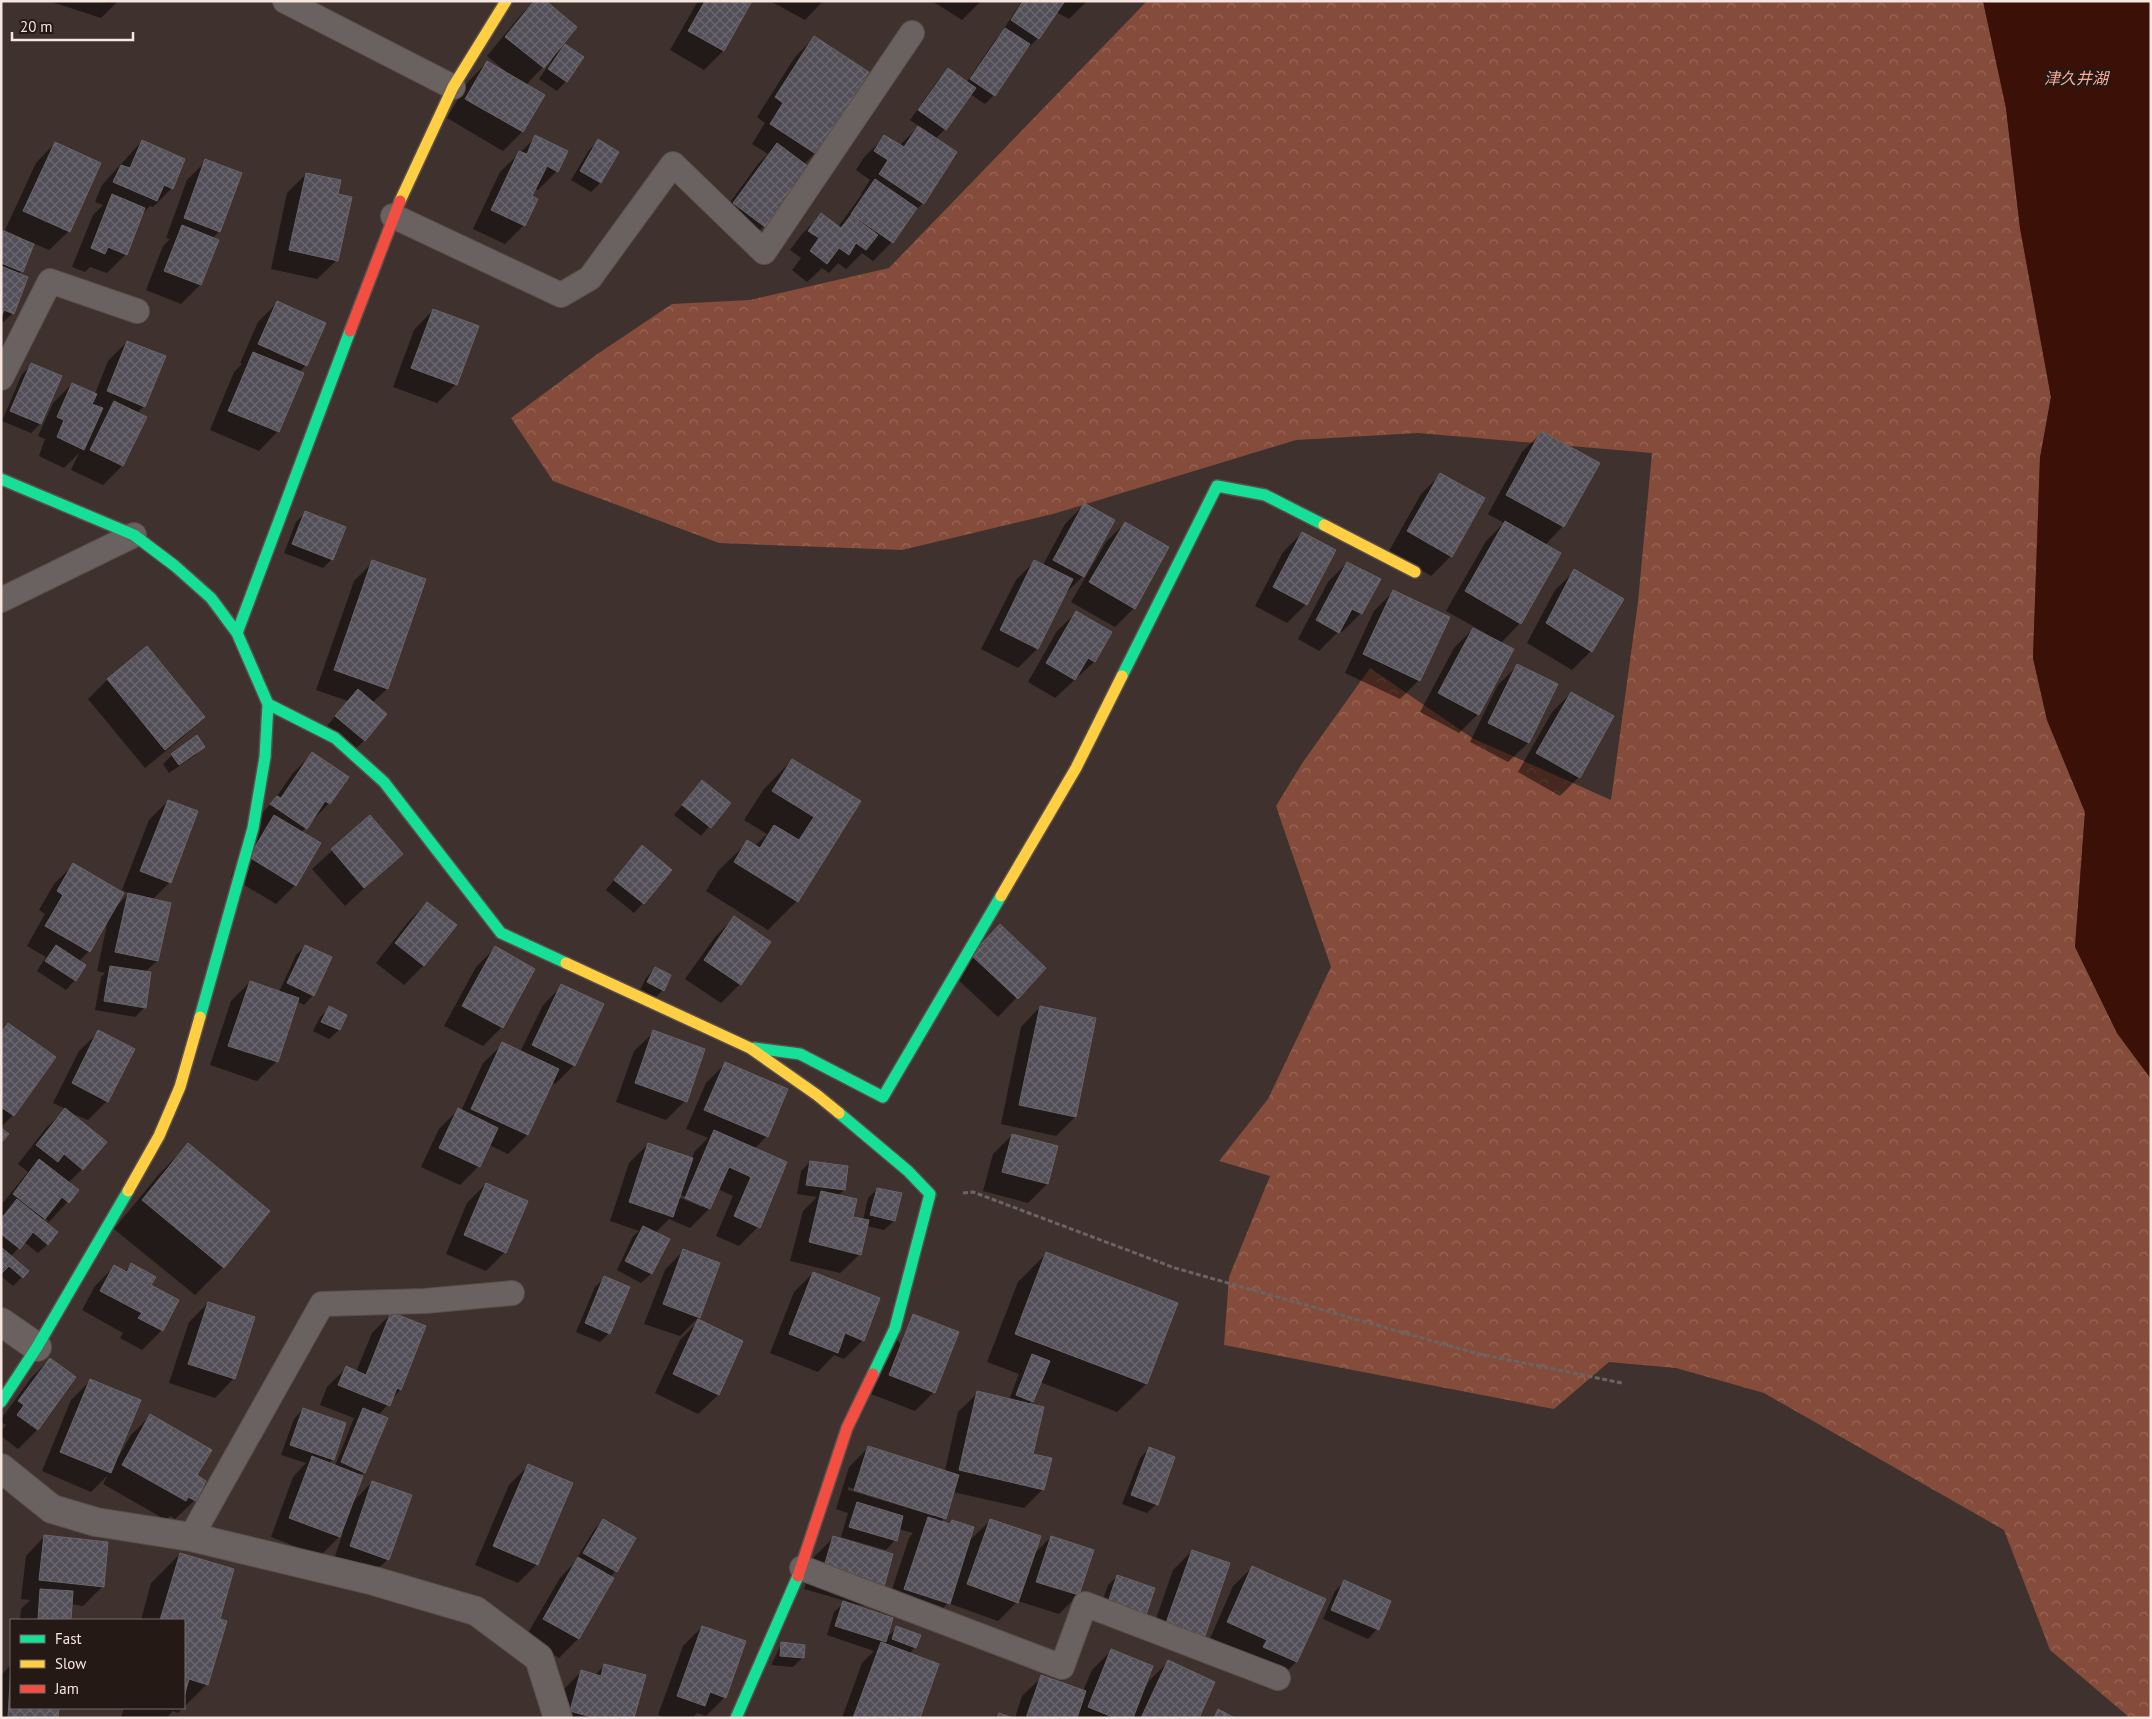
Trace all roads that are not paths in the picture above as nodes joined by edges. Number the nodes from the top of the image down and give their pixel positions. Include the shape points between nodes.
1 (285, 1) edge
2 (506, 1) edge
3 (912, 33) dead end
4 (453, 86) junction
5 (393, 216) junction
6 (137, 311) dead end
7 (1, 378) edge
8 (1, 479) edge
9 (134, 535) junction
10 (1416, 572) dead end
11 (1, 600) edge
12 (237, 633) junction
13 (268, 704) junction
14 (750, 1048) junction
15 (512, 1293) dead end
16 (1, 1322) edge
17 (37, 1347) junction
18 (1, 1402) edge
19 (1, 1468) edge
20 (191, 1537) junction
21 (802, 1568) junction
22 (1278, 1678) dead end
23 (558, 1718) edge
24 (736, 1718) edge

1 - 4 lane
2 - 4 street
3 - 5 lane via 764,252 673,164 590,278 561,295
4 - 5 street
5 - 12 street
6 - 7 lane via 50,281
8 - 9 street
9 - 11 lane
9 - 12 street via 211,598
10 - 14 street via 1265,495 1217,486 1076,768 883,1097 800,1054
12 - 13 street
13 - 14 street via 335,738 384,782 501,933
13 - 17 street via 265,758 253,828 180,1087 159,1136
14 - 21 street via 817,1095 908,1171 930,1194 895,1328 847,1428
15 - 20 lane via 425,1301 322,1304
16 - 17 street
17 - 18 street
19 - 20 street via 52,1509 96,1522
20 - 23 street via 374,1581 476,1610 539,1658
21 - 22 lane via 1062,1667 1085,1604
21 - 24 street

